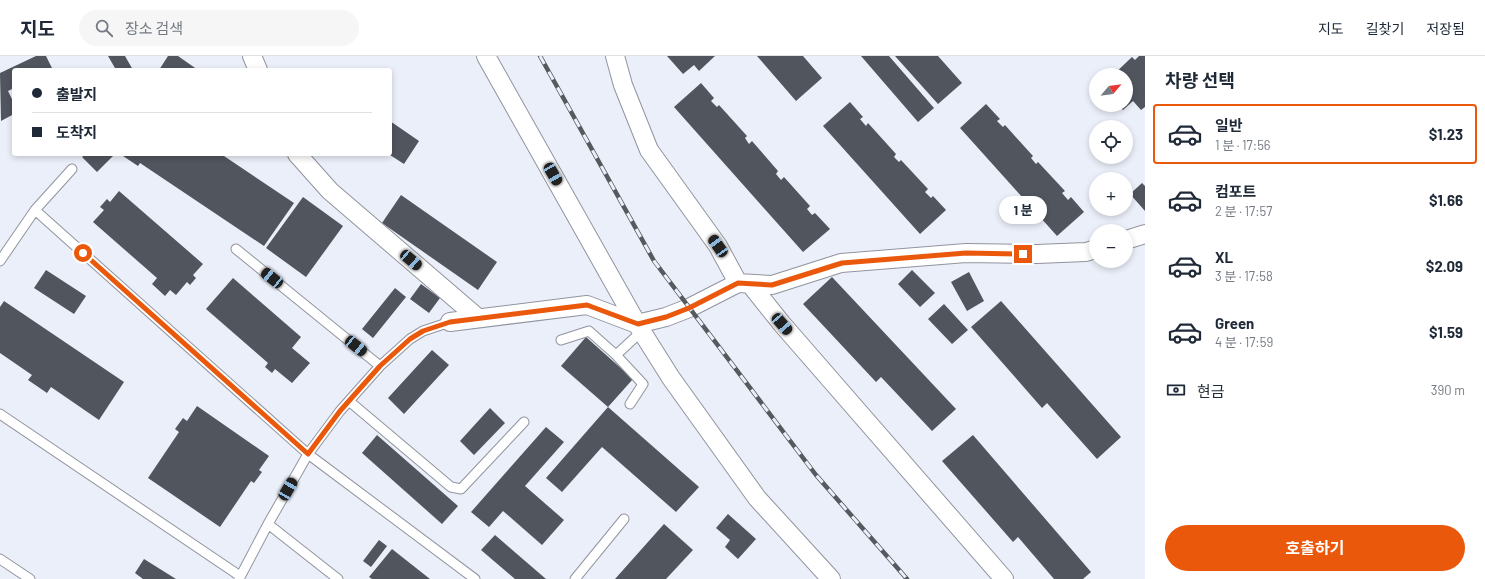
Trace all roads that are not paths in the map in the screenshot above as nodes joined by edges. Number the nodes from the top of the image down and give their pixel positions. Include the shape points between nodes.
1 (252, 56) edge
2 (486, 56) edge
3 (615, 56) edge
4 (257, 68) edge
5 (299, 156) edge
6 (72, 169) dead end
7 (35, 210) junction
8 (1145, 234) edge
9 (1133, 238) edge
10 (236, 249) dead end
11 (1089, 251) edge
12 (0, 261) edge
13 (744, 284) junction
14 (478, 318) junction
15 (450, 322) joint
16 (640, 327) junction
17 (561, 340) dead end
18 (616, 355) junction
19 (380, 366) junction
20 (349, 401) junction
21 (630, 404) dead end
22 (0, 414) edge
23 (524, 422) dead end
24 (308, 454) junction
25 (624, 519) dead end
26 (268, 524) junction
27 (0, 559) edge
28 (240, 578) edge
29 (30, 579) edge
30 (338, 579) edge
31 (475, 579) edge
32 (575, 579) edge
33 (831, 579) edge
34 (1004, 579) edge

1 - 4 street
2 - 16 street
3 - 13 street via 623,85 649,150
5 - 14 street via 330,191
6 - 7 lane
7 - 12 lane
7 - 24 lane
8 - 9 street
10 - 19 lane
11 - 13 street via 1037,254 966,253 842,263 772,285
13 - 16 street
13 - 34 street via 782,324
14 - 15 street
14 - 16 street via 587,305
15 - 19 lane via 423,331 410,339
16 - 18 lane
16 - 33 street via 672,378 756,498
17 - 18 lane via 589,331
18 - 21 lane via 643,384
19 - 20 lane
20 - 23 lane via 451,488 461,489
20 - 24 lane
22 - 28 lane
24 - 26 lane
24 - 31 lane
25 - 32 lane
26 - 28 lane
26 - 30 lane
27 - 29 lane

